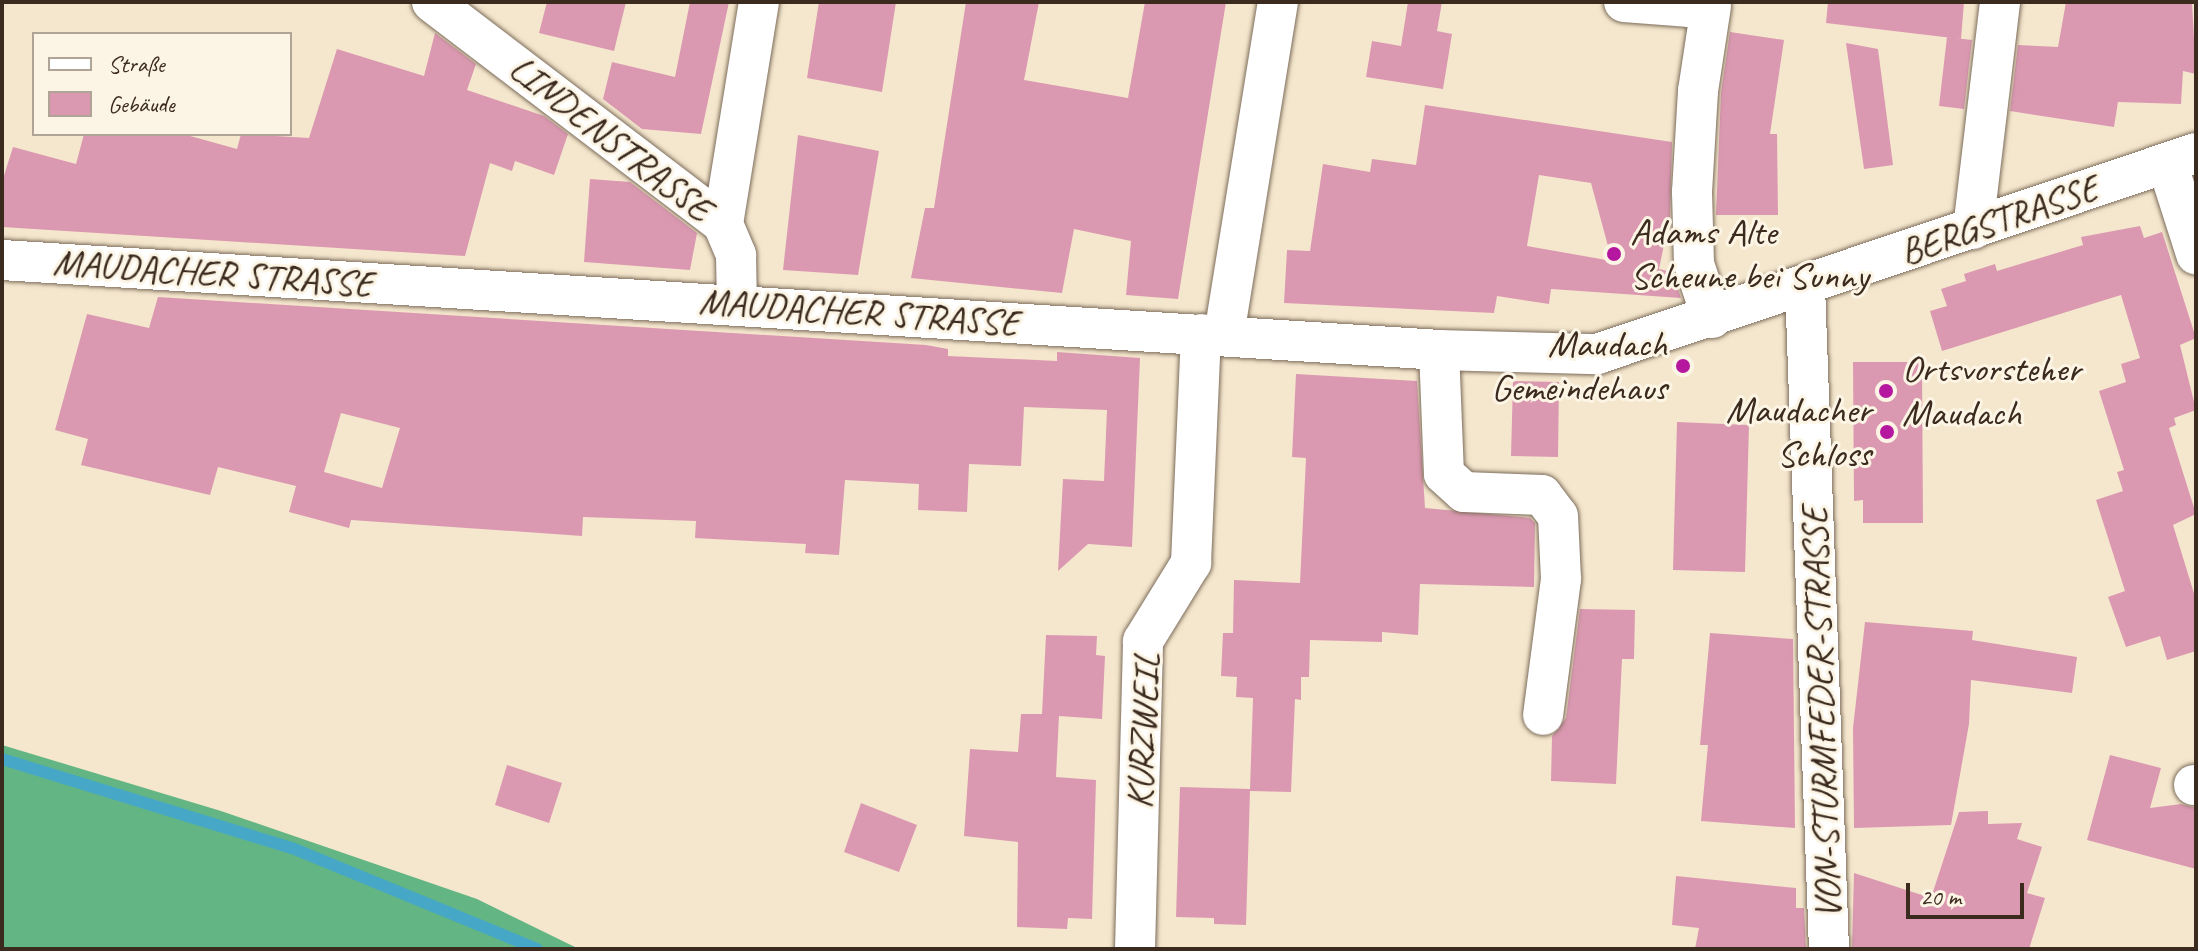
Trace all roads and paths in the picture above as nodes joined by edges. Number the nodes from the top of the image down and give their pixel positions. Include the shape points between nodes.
1 (432, 2) edge
2 (759, 2) edge
3 (1278, 2) edge
4 (1624, 2) edge
5 (2000, 2) edge
6 (1701, 4) edge
7 (2182, 158) edge
8 (723, 224) junction
9 (1973, 229) junction
10 (2196, 254) edge
11 (2, 260) edge
12 (1805, 286) junction
13 (737, 305) junction
14 (1712, 318) junction
15 (1213, 334) junction
16 (1439, 350) junction
17 (1543, 715) dead end
18 (1135, 949) edge
19 (1829, 949) edge

1 - 8 street, LINDENSTRASSE
2 - 8 street
3 - 15 street, KURZWEIL
4 - 6 street
5 - 9 street
6 - 14 street via 1694,264
7 - 9 street, BERGSTRASSE
7 - 10 street
8 - 13 street, LINDENSTRASSE via 736,255
9 - 12 street, BERGSTRASSE
11 - 13 street, MAUDACHER STRASSE
12 - 14 street, BERGSTRASSE
12 - 19 street, VON-STURMFEDER-STRASSE
13 - 15 street, MAUDACHER STRASSE
14 - 16 street, MAUDACHER STRASSE via 1597,354
15 - 16 street, MAUDACHER STRASSE
15 - 18 street, KURZWEIL via 1191,563 1143,641
16 - 17 street via 1444,474 1464,492 1542,495 1558,516 1561,579

